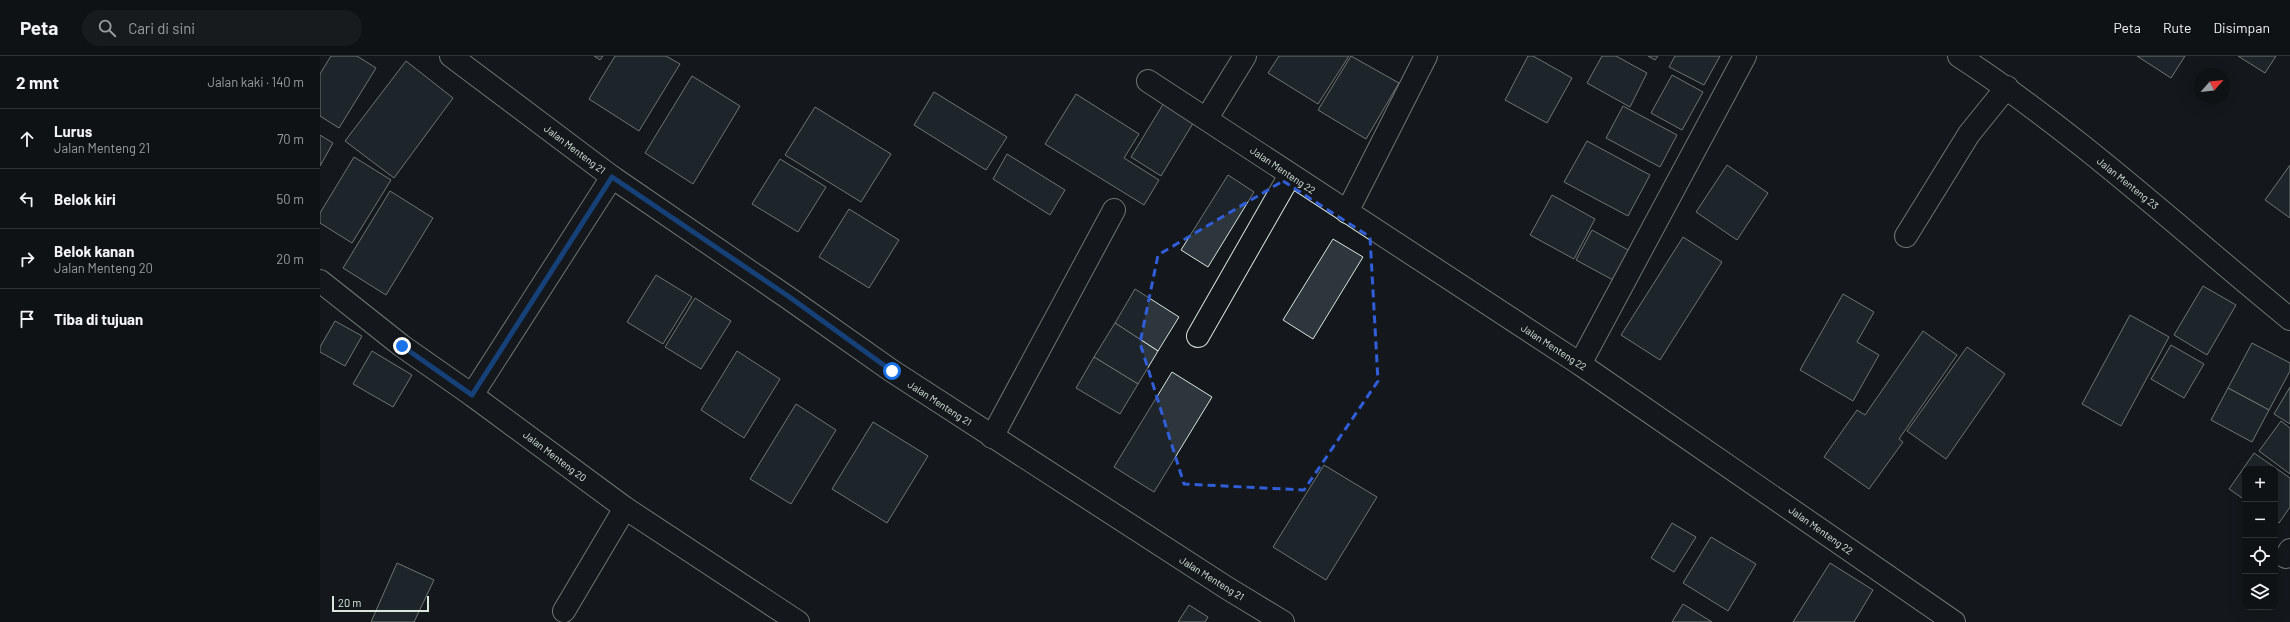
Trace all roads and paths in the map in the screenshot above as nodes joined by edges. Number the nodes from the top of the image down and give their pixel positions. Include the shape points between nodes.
1 (451, 56) edge
2 (1245, 56) edge
3 (1426, 56) edge
4 (1745, 56) edge
5 (1959, 56) edge
6 (1148, 81) dead end
7 (2007, 87) junction
8 (1207, 118) junction
9 (1290, 175) junction
10 (612, 177) junction
11 (1114, 210) dead end
12 (1347, 212) junction
13 (1906, 236) dead end
14 (320, 281) edge
15 (2290, 319) edge
16 (1198, 336) dead end
17 (1580, 364) junction
18 (472, 395) junction
19 (992, 437) junction
20 (625, 508) junction
21 (564, 611) dead end
22 (798, 622) edge
23 (1283, 622) edge
24 (1954, 622) edge

1 - 10 street, Jalan Menteng 21
2 - 8 street
3 - 12 street
4 - 17 street
5 - 7 street, Jalan Menteng 23
6 - 8 street, Jalan Menteng 22
7 - 13 street via 1969,134
7 - 15 street, Jalan Menteng 23 via 2140,193
8 - 9 street, Jalan Menteng 22
9 - 12 street, Jalan Menteng 22
9 - 16 street
10 - 18 street
10 - 19 street, Jalan Menteng 21
11 - 19 street
12 - 17 street, Jalan Menteng 22
14 - 18 street, Jalan Menteng 20 via 402,346
17 - 24 street, Jalan Menteng 22
18 - 20 street, Jalan Menteng 20
19 - 23 street, Jalan Menteng 21
20 - 21 street
20 - 22 street, Jalan Menteng 20

